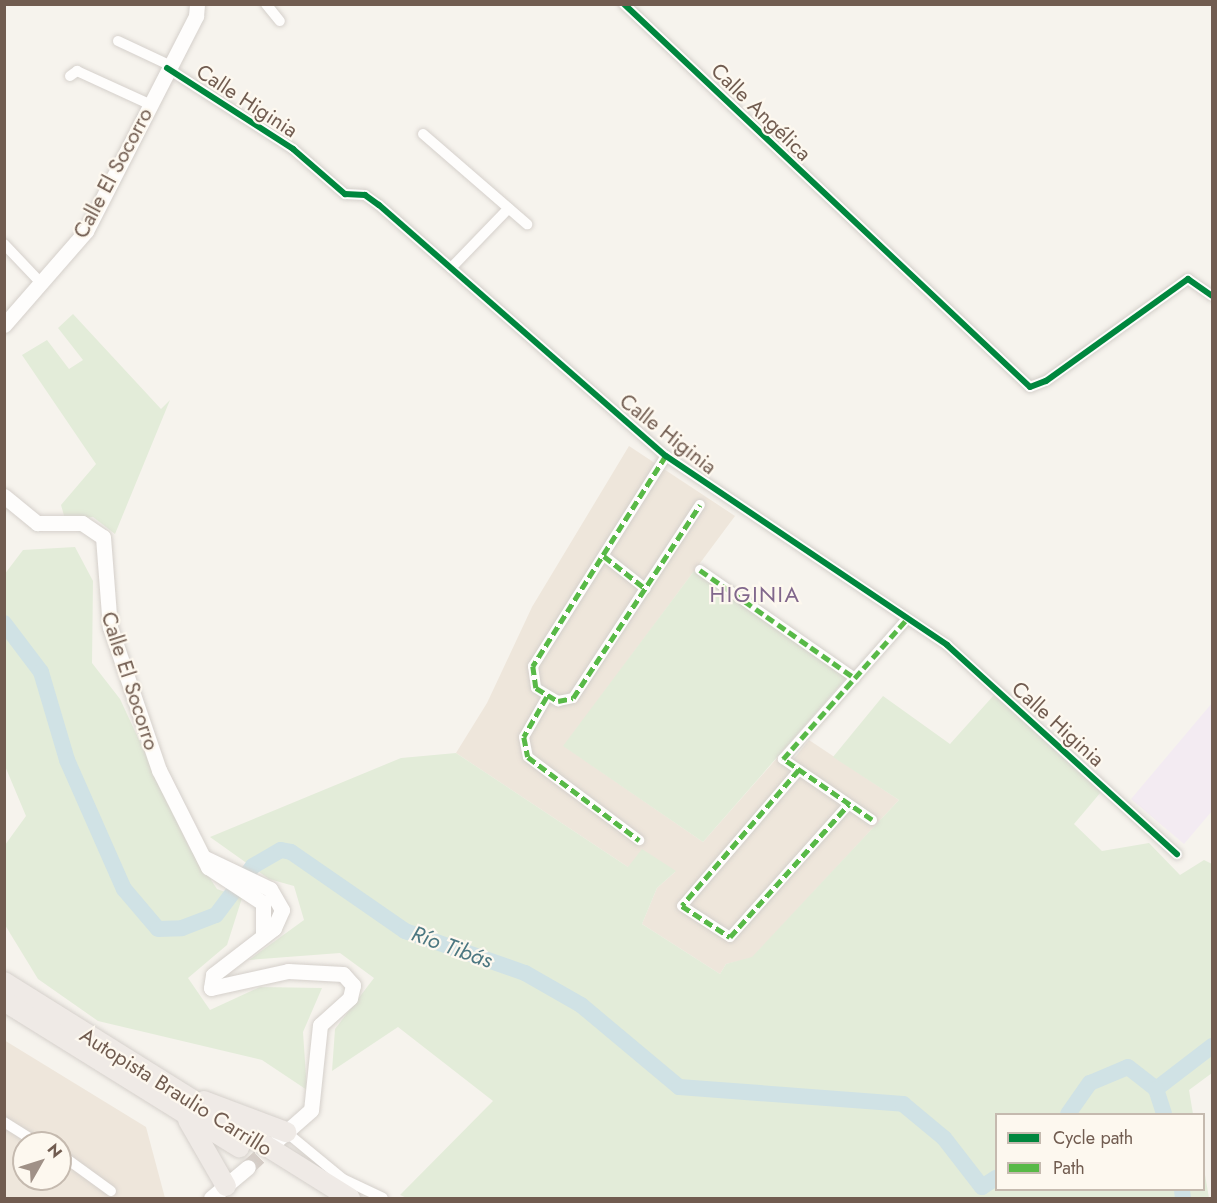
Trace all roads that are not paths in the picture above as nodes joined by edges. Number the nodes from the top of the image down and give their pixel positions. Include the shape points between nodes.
1 (266, 4) edge
2 (624, 4) edge
3 (198, 8) edge
4 (279, 21) dead end
5 (118, 40) dead end
6 (168, 67) junction
7 (70, 76) dead end
8 (149, 104) junction
9 (423, 134) dead end
10 (509, 208) junction
11 (527, 224) dead end
12 (4, 244) edge
13 (451, 268) junction
14 (42, 284) junction
15 (1212, 296) edge
16 (6, 321) edge
17 (666, 456) junction
18 (4, 496) edge
19 (700, 506) dead end
20 (604, 556) junction
21 (700, 570) dead end
22 (646, 589) junction
23 (907, 619) junction
24 (855, 678) junction
25 (547, 697) junction
26 (799, 770) junction
27 (849, 804) junction
28 (872, 820) dead end
29 (639, 840) dead end
30 (1176, 854) dead end
31 (205, 858) junction
32 (257, 889) junction
33 (4, 971) edge
34 (4, 982) edge
35 (4, 1001) edge
36 (193, 1105) junction
37 (4, 1122) edge
38 (18, 1131) edge
39 (280, 1138) junction
40 (72, 1163) edge
41 (248, 1167) tunnel mouth
42 (111, 1191) dead end
43 (219, 1192) edge
44 (328, 1198) edge
45 (350, 1198) edge
46 (383, 1198) edge

1 - 4 street
2 - 15 street, Calle Angélica via 926,294 1030,387 1046,381 1188,279
3 - 6 street, Calle El Socorro
5 - 6 street, Calle Higinia
6 - 8 street, Calle El Socorro
6 - 13 street, Calle Higinia via 293,149 345,194 365,195
7 - 8 street via 77,71
8 - 14 street, Calle El Socorro via 86,231
9 - 10 street
10 - 11 street
10 - 13 street
12 - 14 street
13 - 17 street, Calle Higinia
14 - 16 street, Calle El Socorro
17 - 20 street
17 - 23 street, Calle Higinia
18 - 31 street, Calle El Socorro via 37,523 82,523 103,537 110,627 159,770
19 - 22 street
20 - 22 street
20 - 25 street via 533,666 532,681
21 - 24 street
22 - 25 street via 573,698
23 - 24 street
23 - 30 street, Calle Higinia via 947,645
24 - 26 street via 783,759
25 - 29 street via 524,737 528,757
26 - 27 street
26 - 27 street via 682,906 730,937
27 - 28 street
31 - 32 street via 235,870
31 - 32 street, Calle El Socorro via 221,879
32 - 39 street via 265,908 263,933 213,975 211,988 288,971 343,974 353,985 350,998 320,1025 311,1110
33 - 36 street
34 - 36 highway, Autopista Braulio Carrillo
35 - 36 highway, Autopista Braulio Carrillo
36 - 39 highway
36 - 43 highway
36 - 44 highway, Autopista Braulio Carrillo
36 - 45 highway, Autopista Braulio Carrillo
37 - 38 street
39 - 46 street via 343,1179
40 - 42 street
41 - 43 street

